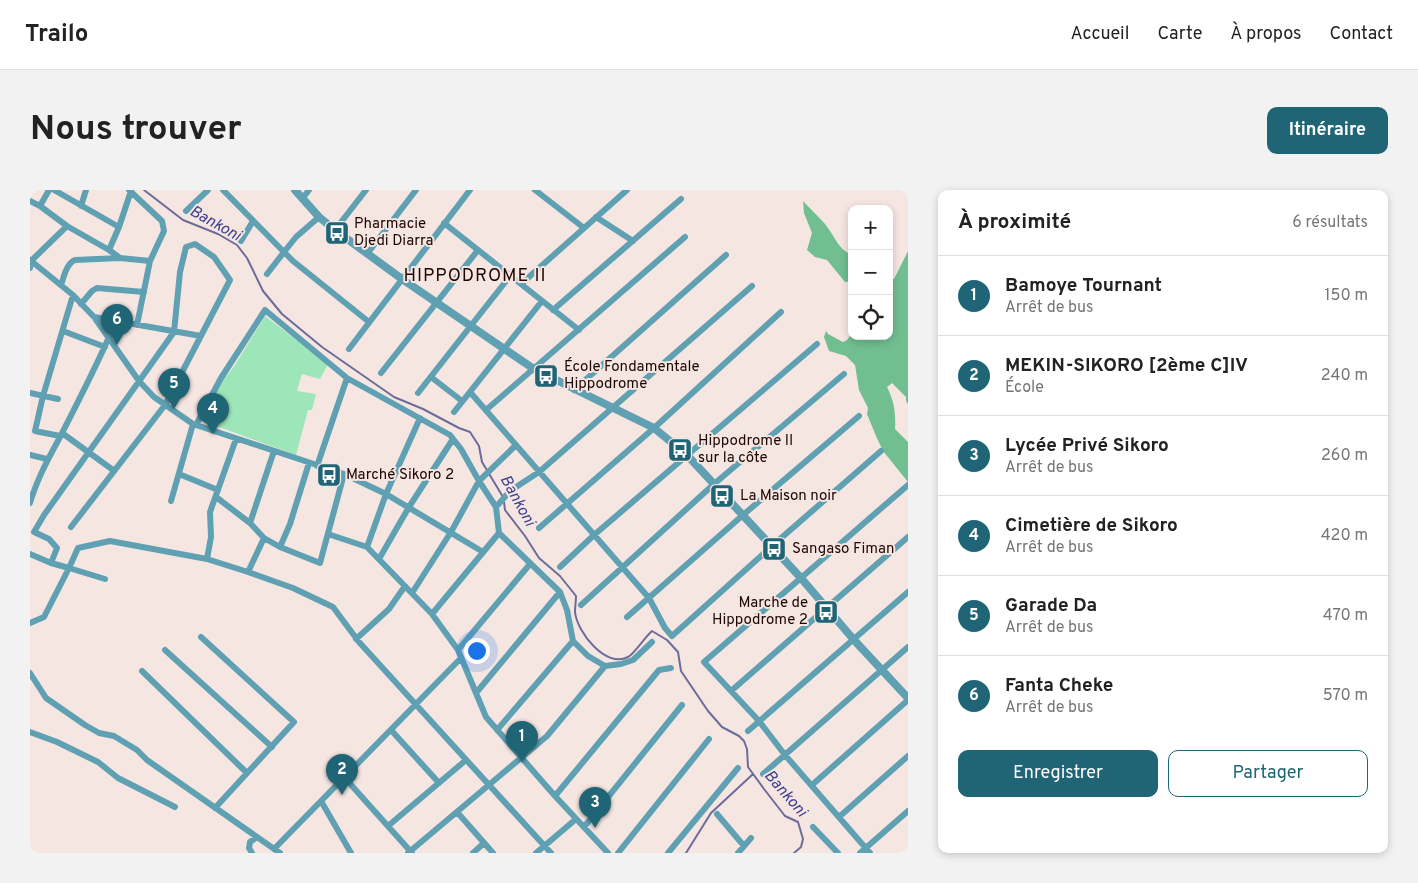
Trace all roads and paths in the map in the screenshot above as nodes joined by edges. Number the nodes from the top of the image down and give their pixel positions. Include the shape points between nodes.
1 (49, 190) edge
2 (54, 190) edge
3 (86, 190) edge
4 (130, 190) edge
5 (208, 190) edge
6 (223, 190) edge
7 (295, 190) edge
8 (309, 190) edge
9 (366, 190) edge
10 (416, 190) edge
11 (470, 190) edge
12 (535, 190) edge
13 (627, 190) edge
14 (302, 198) junction
15 (681, 199) dead end
16 (30, 201) edge
17 (40, 206) junction
18 (81, 206) junction
19 (186, 211) dead end
20 (319, 216) junction
21 (596, 217) junction
22 (254, 221) junction
23 (444, 223) junction
24 (67, 226) junction
25 (119, 227) junction
26 (584, 228) junction
27 (335, 230) junction
28 (684, 237) dead end
29 (241, 240) dead end
30 (633, 241) junction
31 (109, 250) junction
32 (478, 250) junction
33 (284, 252) junction
34 (367, 254) junction
35 (726, 255) dead end
36 (120, 258) junction
37 (150, 261) junction
38 (30, 263) edge
39 (267, 274) dead end
40 (510, 276) junction
41 (402, 279) junction
42 (521, 284) junction
43 (61, 285) junction
44 (752, 286) dead end
45 (144, 292) junction
46 (73, 295) junction
47 (542, 301) junction
48 (436, 302) junction
49 (82, 304) junction
50 (554, 310) junction
51 (781, 312) dead end
52 (94, 318) junction
53 (369, 322) junction
54 (138, 325) junction
55 (471, 326) junction
56 (579, 330) junction
57 (63, 331) junction
58 (174, 332) junction
59 (201, 336) junction
60 (109, 337) junction
61 (817, 344) dead end
62 (104, 347) junction
63 (503, 348) junction
64 (349, 349) dead end
65 (534, 369) junction
66 (381, 373) dead end
67 (844, 374) dead end
68 (430, 377) junction
69 (347, 378) junction
70 (139, 381) junction
71 (574, 390) junction
72 (470, 392) junction
73 (30, 393) edge
74 (418, 393) dead end
75 (43, 396) junction
76 (58, 399) dead end
77 (462, 401) junction
78 (165, 405) junction
79 (612, 408) junction
80 (486, 410) junction
81 (454, 412) dead end
82 (859, 416) dead end
83 (420, 418) junction
84 (195, 424) junction
85 (654, 428) junction
86 (61, 435) junction
87 (236, 438) junction
88 (453, 439) junction
89 (516, 445) junction
90 (882, 451) dead end
91 (89, 452) junction
92 (274, 452) junction
93 (30, 455) edge
94 (687, 455) junction
95 (47, 459) junction
96 (309, 463) junction
97 (317, 466) junction
98 (113, 470) junction
99 (539, 472) junction
100 (179, 474) junction
101 (344, 474) junction
102 (479, 481) junction
103 (714, 484) junction
104 (908, 485) edge
105 (32, 488) edge
106 (218, 490) junction
107 (386, 494) junction
108 (216, 497) junction
109 (170, 501) dead end
110 (30, 503) edge
111 (567, 504) junction
112 (409, 507) junction
113 (496, 507) junction
114 (743, 515) junction
115 (250, 523) junction
116 (71, 527) dead end
117 (540, 528) dead end
118 (451, 532) junction
119 (499, 533) junction
120 (328, 534) junction
121 (594, 535) junction
122 (908, 537) edge
123 (264, 538) junction
124 (772, 546) junction
125 (280, 547) junction
126 (367, 547) junction
127 (483, 552) junction
128 (30, 554) edge
129 (207, 559) junction
130 (379, 559) junction
131 (51, 563) junction
132 (530, 564) junction
133 (560, 567) dead end
134 (69, 568) junction
135 (622, 568) junction
136 (248, 572) junction
137 (801, 578) junction
138 (105, 579) dead end
139 (405, 586) junction
140 (560, 592) junction
141 (908, 592) edge
142 (412, 593) junction
143 (649, 598) junction
144 (581, 605) dead end
145 (826, 607) junction
146 (432, 614) junction
147 (627, 617) dead end
148 (30, 623) edge
149 (201, 637) dead end
150 (356, 639) junction
151 (854, 640) junction
152 (573, 641) junction
153 (652, 642) dead end
154 (908, 647) edge
155 (165, 650) dead end
156 (458, 650) junction
157 (461, 658) junction
158 (604, 666) junction
159 (671, 668) dead end
160 (882, 670) junction
161 (142, 671) dead end
162 (30, 673) edge
163 (731, 691) junction
164 (476, 693) junction
165 (908, 699) edge
166 (416, 705) junction
167 (682, 705) dead end
168 (759, 721) junction
169 (391, 730) junction
170 (498, 730) junction
171 (748, 731) dead end
172 (30, 732) edge
173 (709, 739) dead end
174 (272, 747) junction
175 (785, 755) junction
176 (908, 756) edge
177 (522, 758) junction
178 (466, 760) junction
179 (738, 768) dead end
180 (247, 773) junction
181 (763, 774) dead end
182 (344, 777) junction
183 (439, 783) junction
184 (489, 785) junction
185 (812, 785) junction
186 (555, 796) junction
187 (321, 801) junction
188 (175, 807) dead end
189 (215, 808) junction
190 (908, 811) edge
191 (457, 812) junction
192 (717, 814) dead end
193 (839, 817) junction
194 (576, 818) junction
195 (388, 826) junction
196 (814, 826) dead end
197 (584, 827) junction
198 (257, 837) junction
199 (751, 838) dead end
200 (484, 843) junction
201 (544, 846) junction
202 (744, 846) junction
203 (868, 850) edge
204 (277, 851) edge
205 (410, 852) edge
206 (252, 853) edge
207 (351, 853) edge
208 (473, 853) edge
209 (493, 853) edge
210 (536, 853) edge
211 (551, 853) edge
212 (608, 853) edge
213 (618, 853) edge
214 (668, 853) edge
215 (738, 853) edge
216 (838, 853) edge
217 (860, 853) edge

1 - 17 street
2 - 18 street
3 - 18 street
4 - 25 street
4 - 37 street via 165,226
5 - 19 street
6 - 22 street
7 - 14 street
8 - 14 street
9 - 27 street
10 - 34 street
11 - 23 street
12 - 26 street
13 - 21 street
14 - 20 street
15 - 30 street
16 - 17 street
17 - 24 street
18 - 25 street
20 - 27 street
20 - 33 street via 296,236
21 - 26 street
21 - 30 street
22 - 29 street
22 - 33 street
23 - 32 street
23 - 41 street
24 - 31 street
24 - 38 street
25 - 31 street
26 - 42 street
27 - 34 street
28 - 56 street
30 - 50 street
31 - 36 street
32 - 40 street
32 - 48 street
33 - 39 street
33 - 53 street
34 - 41 street
35 - 71 street
36 - 37 street
36 - 43 street via 71,262
37 - 45 street
38 - 43 street
40 - 42 street
40 - 55 street
41 - 48 street
41 - 53 street
42 - 47 street
43 - 46 street
44 - 79 street
45 - 49 street via 97,288
45 - 54 street
46 - 49 street
46 - 57 street
47 - 50 street
47 - 63 street
48 - 55 street
48 - 66 street
49 - 52 street
50 - 56 street
51 - 85 street
52 - 54 street
52 - 60 street
53 - 64 street
54 - 58 street
55 - 63 street
55 - 68 street
56 - 65 street
57 - 62 street
57 - 75 street
58 - 59 street
58 - 59 street via 186,247 195,244 214,257 230,280
58 - 70 street
59 - 78 street
60 - 62 street
60 - 70 street
61 - 94 street
62 - 86 street
63 - 65 street
63 - 72 street
65 - 71 street
65 - 80 street
67 - 103 street
68 - 74 street
68 - 77 street
69 - 83 street
69 - 84 street via 265,310
69 - 97 street
70 - 78 street
70 - 91 street
71 - 79 street
72 - 77 street
72 - 80 street
73 - 75 street
75 - 76 street
75 - 86 street via 35,431
77 - 81 street
78 - 84 street
78 - 98 street
79 - 85 street
79 - 99 street
80 - 89 street
82 - 114 street
83 - 88 street
83 - 107 street
84 - 87 street
84 - 100 street
85 - 94 street
85 - 111 street
86 - 91 street
86 - 95 street
87 - 92 street
87 - 106 street
88 - 102 street
88 - 112 street
89 - 99 street
89 - 102 street
90 - 124 street
91 - 98 street
91 - 131 street via 34,532 49,539 56,548
92 - 96 street
92 - 115 street
93 - 95 street
94 - 103 street
94 - 121 street
95 - 105 street
96 - 97 street
96 - 125 street
97 - 101 street
98 - 116 street
99 - 111 street
99 - 113 street via 510,491
100 - 106 street
100 - 109 street
101 - 107 street
101 - 120 street
102 - 113 street
102 - 118 street
103 - 114 street
103 - 135 street
104 - 137 street
105 - 110 street
106 - 108 street
107 - 112 street
107 - 126 street
108 - 115 street
108 - 129 street via 210,512 211,537
111 - 117 street
111 - 121 street
112 - 118 street
112 - 130 street
113 - 119 street
114 - 124 street
114 - 143 street
115 - 123 street
118 - 127 street
118 - 142 street
119 - 127 street
119 - 132 street
120 - 125 street via 320,563
120 - 126 street
121 - 133 street
121 - 135 street
122 - 145 street
123 - 125 street
123 - 136 street
124 - 137 street
124 - 143 street via 672,636
126 - 130 street
127 - 146 street
128 - 131 street
129 - 134 street via 110,541 78,548
129 - 136 street
130 - 139 street
131 - 134 street
132 - 140 street
132 - 156 street
134 - 138 street
134 - 148 street via 44,617
135 - 143 street
135 - 144 street
136 - 150 street via 333,608
137 - 145 street
137 - 163 street via 704,662
139 - 142 street
139 - 150 street via 389,609
140 - 152 street
140 - 164 street
141 - 151 street
142 - 146 street
143 - 147 street
145 - 151 street
145 - 163 street
146 - 156 street
149 - 174 street via 294,722
150 - 166 street
151 - 160 street
151 - 168 street
152 - 158 street
152 - 170 street
153 - 158 street via 633,660
154 - 160 street
155 - 174 street
156 - 157 street
157 - 164 street
157 - 166 street
158 - 177 street via 547,736
159 - 186 street via 659,670
160 - 165 street
160 - 175 street
161 - 180 street
162 - 189 street via 46,698 85,726 114,736 137,750
163 - 168 street
164 - 170 street via 486,717
165 - 185 street
166 - 169 street
166 - 178 street
167 - 197 street
168 - 171 street
168 - 175 street
169 - 182 street
169 - 183 street
170 - 177 street
172 - 188 street via 98,762 118,778
173 - 213 street
174 - 180 street
175 - 181 street
175 - 185 street
176 - 193 street
177 - 184 street
177 - 186 street
178 - 183 street
178 - 184 street
179 - 214 street
180 - 189 street
182 - 187 street
182 - 195 street
183 - 195 street
184 - 191 street
184 - 201 street
185 - 193 street
186 - 194 street
187 - 204 street
187 - 207 street
189 - 198 street
190 - 203 street
191 - 200 street
191 - 205 street
192 - 202 street
193 - 203 street
194 - 197 street
194 - 201 street
195 - 205 street
196 - 216 street
197 - 212 street
198 - 204 street
198 - 206 street via 250,842
199 - 202 street
200 - 208 street
200 - 209 street
201 - 210 street
201 - 211 street
202 - 215 street
203 - 217 street

